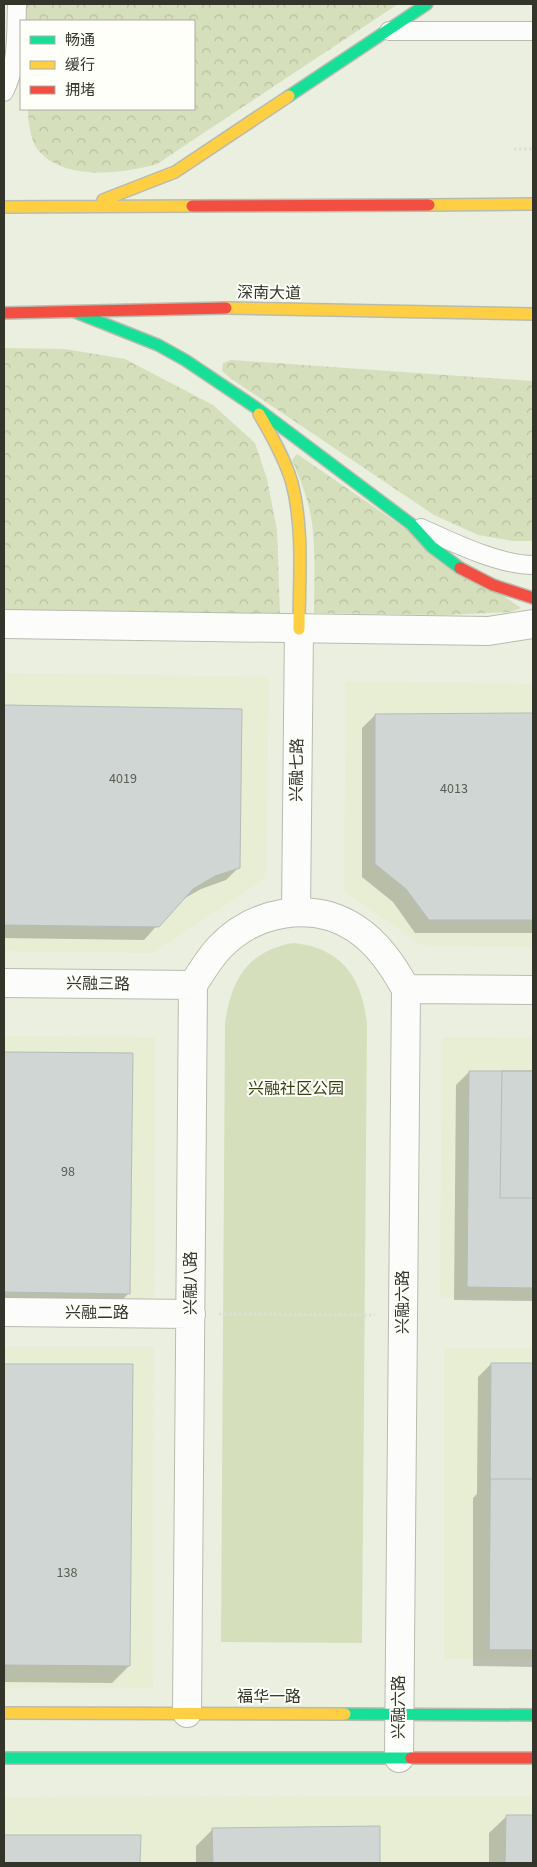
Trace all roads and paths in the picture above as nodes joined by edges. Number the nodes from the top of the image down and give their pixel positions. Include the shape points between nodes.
1 (17, 4) edge
2 (427, 4) edge
3 (385, 30) junction
4 (533, 31) edge
5 (4, 92) edge
6 (514, 149) dead end
7 (533, 149) edge
8 (533, 196) edge
9 (513, 204) junction
10 (533, 204) edge
11 (4, 207) edge
12 (85, 207) junction
13 (75, 312) junction
14 (4, 313) edge
15 (508, 314) junction
16 (533, 314) edge
17 (533, 324) edge
18 (255, 407) junction
19 (411, 524) junction
20 (533, 565) edge
21 (533, 598) edge
22 (4, 624) edge
23 (533, 624) edge
24 (299, 628) junction
25 (296, 912) junction
26 (4, 983) edge
27 (193, 985) junction
28 (406, 990) junction
29 (533, 990) edge
30 (4, 1312) edge
31 (191, 1314) junction
32 (403, 1316) junction
33 (4, 1713) edge
34 (187, 1713) junction
35 (399, 1714) junction
36 (533, 1715) edge
37 (4, 1758) edge
38 (399, 1758) junction
39 (533, 1758) edge

1 - 5 lane via 14,64
2 - 3 main road
3 - 4 lane
3 - 12 main road via 175,172
6 - 7 path
8 - 9 lane
9 - 10 main road
9 - 12 main road
11 - 12 main road
13 - 14 main road, 深南大道
13 - 15 main road, 深南大道 via 227,308
13 - 18 main road via 158,345
15 - 16 main road, 深南大道
15 - 17 lane
18 - 19 main road
18 - 24 main road via 285,464 296,503
19 - 20 lane via 466,549
19 - 21 main road via 432,548 460,568 514,594
22 - 24 street
23 - 24 street via 488,631
24 - 25 street, 兴融七路
25 - 27 street via 274,914 235,934 220,947
25 - 28 street, 兴融六路 via 339,919 355,928 383,954
26 - 27 street, 兴融三路
27 - 31 street, 兴融八路
28 - 29 street
28 - 32 street, 兴融六路
30 - 31 street, 兴融二路
31 - 32 path
31 - 34 street, 兴融八路
32 - 35 street, 兴融六路
33 - 34 main road, 福华一路
34 - 35 main road, 福华一路
35 - 36 main road, 福华一路
35 - 38 street, 兴融六路
37 - 38 main road
38 - 39 main road

